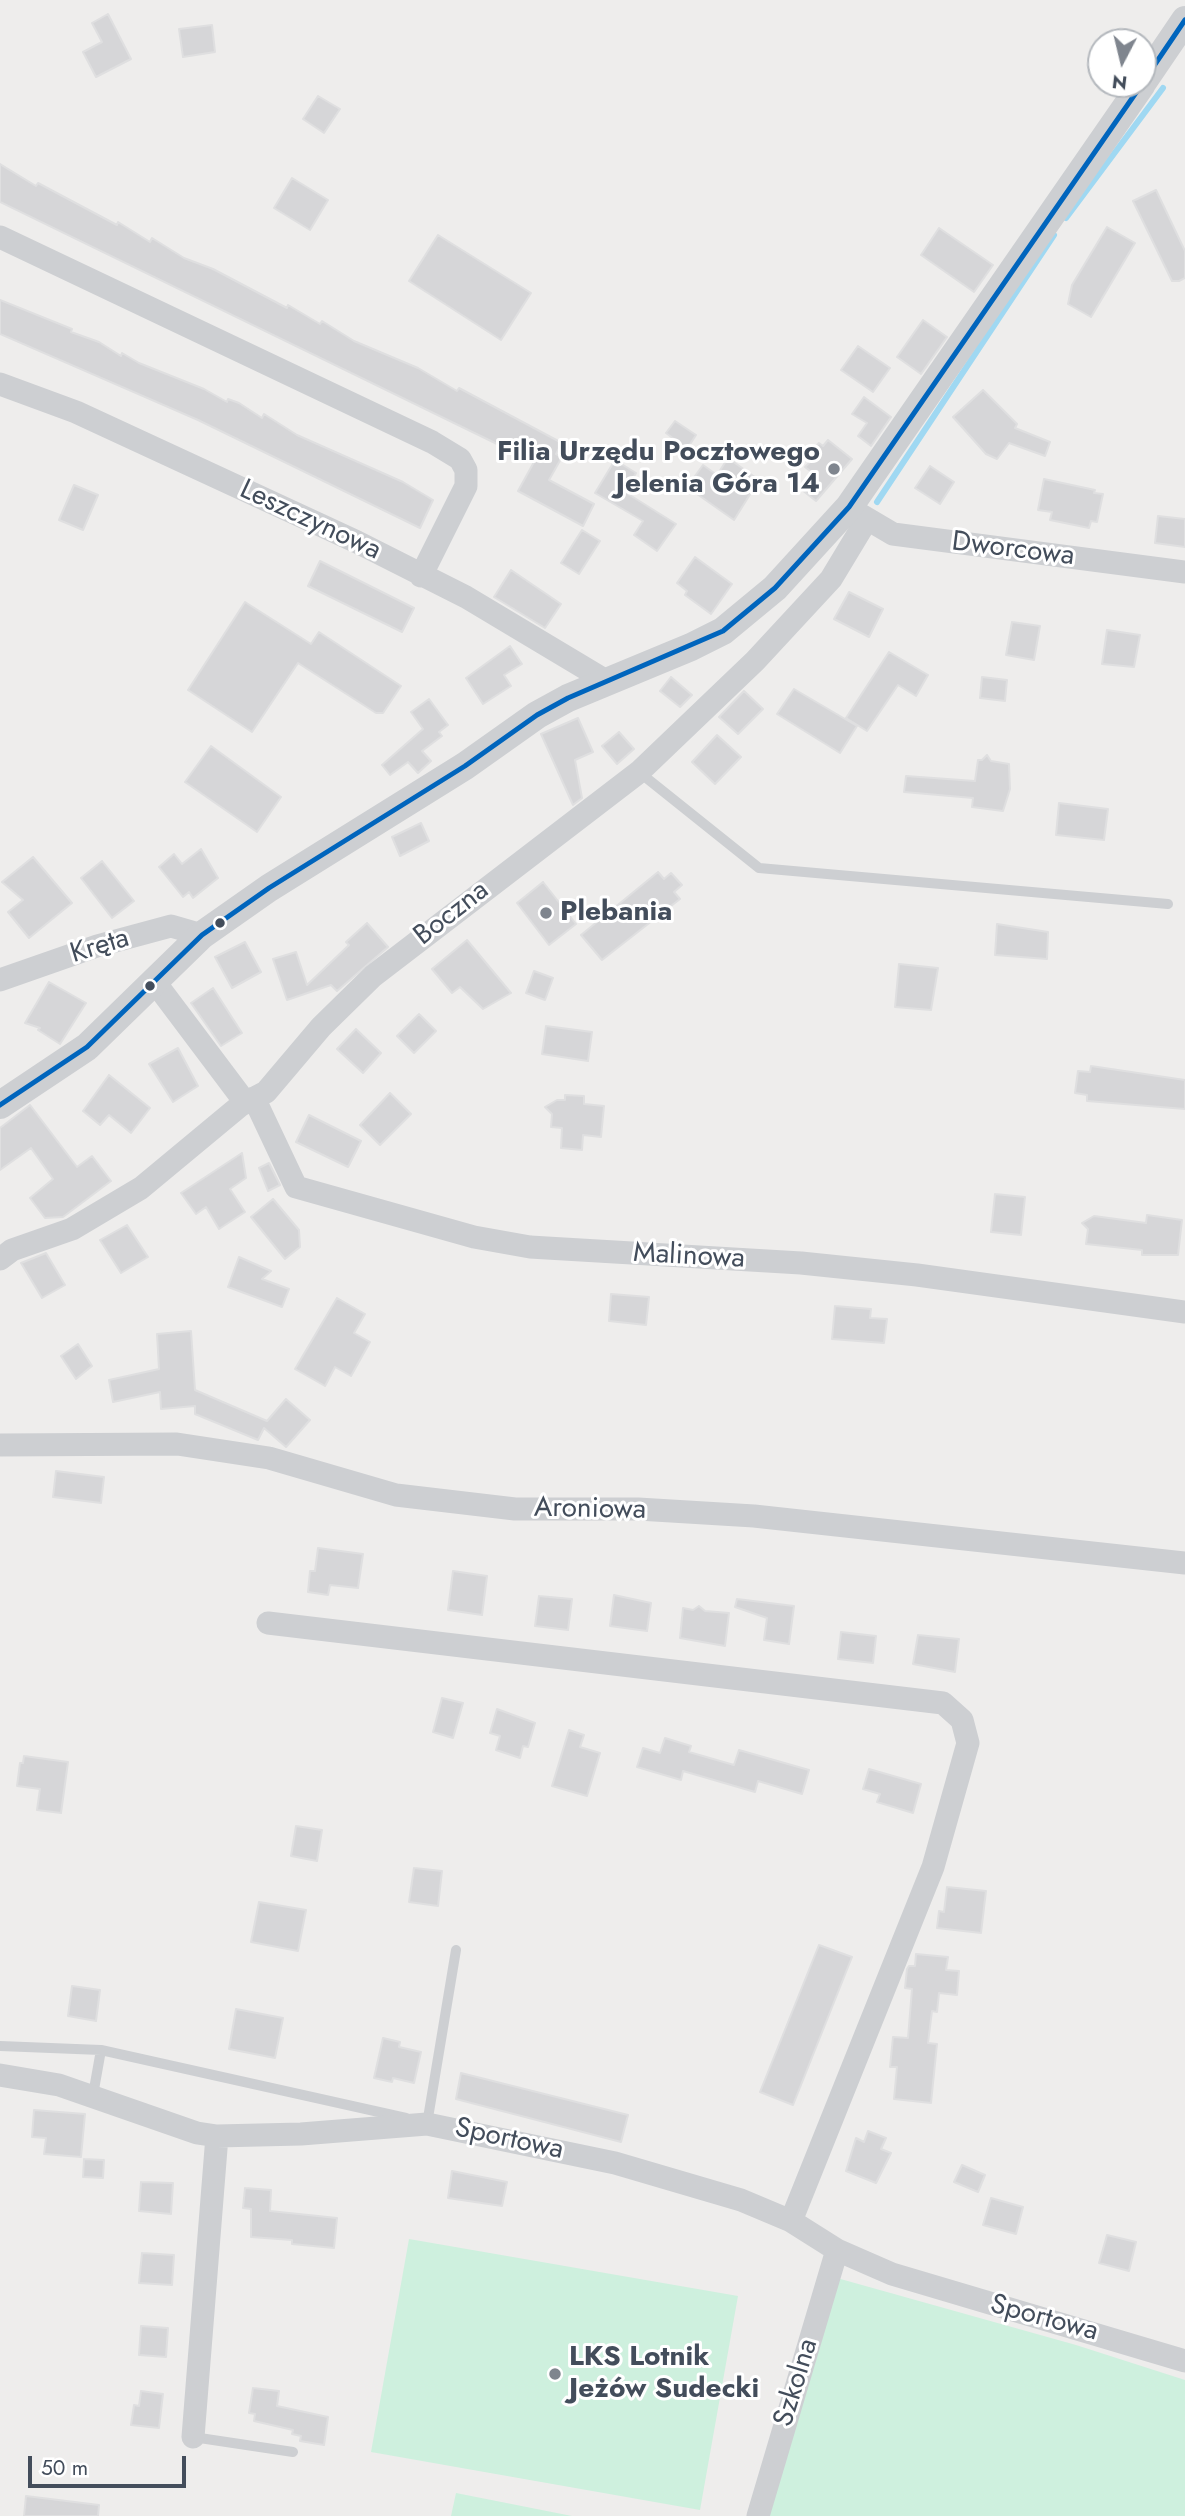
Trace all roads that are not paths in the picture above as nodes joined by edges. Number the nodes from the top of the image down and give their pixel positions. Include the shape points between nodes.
1 (1185, 20) edge
2 (1157, 61) edge
3 (1132, 98) edge
4 (0, 237) edge
5 (0, 384) edge
6 (857, 514) junction
7 (1185, 572) edge
8 (421, 576) junction
9 (608, 682) junction
10 (639, 772) junction
11 (1168, 904) dead end
12 (202, 935) junction
13 (0, 980) edge
14 (154, 981) junction
15 (250, 1100) junction
16 (0, 1105) edge
17 (0, 1259) edge
18 (1185, 1312) edge
19 (0, 1445) edge
20 (1185, 1563) edge
21 (268, 1623) dead end
22 (456, 1950) dead end
23 (0, 2046) edge
24 (101, 2050) junction
25 (0, 2075) edge
26 (93, 2095) junction
27 (418, 2125) junction
28 (217, 2136) junction
29 (791, 2221) junction
30 (837, 2250) junction
31 (1185, 2361) edge
32 (193, 2437) joint
33 (293, 2452) dead end
34 (758, 2516) edge

1 - 2 street
3 - 6 street
4 - 8 street via 460,459 466,485
5 - 8 street, Leszczynowa via 76,412
6 - 7 street, Dworcowa via 893,534
6 - 9 street via 743,616 691,648
6 - 10 street, Boczna via 831,579 771,646
8 - 9 street, Leszczynowa via 482,606
9 - 12 street via 537,715
10 - 11 lane via 760,868
10 - 15 street, Boczna via 373,976 321,1027 266,1092
12 - 13 street, Kręta via 171,926
12 - 14 street
14 - 15 street, Malinowa via 214,1062
14 - 16 street via 87,1047
15 - 17 street, Boczna via 141,1188 72,1229 12,1250
15 - 18 street, Malinowa via 296,1187 474,1237 530,1247 904,1273
19 - 20 street, Aroniowa via 177,1444 269,1458 409,1497 514,1508 754,1516
21 - 29 street via 943,1703 962,1720 968,1743 933,1867
22 - 27 lane
23 - 24 lane
24 - 26 lane
24 - 27 lane via 405,2118
25 - 26 street, Sportowa
26 - 28 street, Sportowa
27 - 28 street, Sportowa
27 - 29 street, Sportowa via 615,2163 741,2200
28 - 32 street
29 - 30 street, Sportowa
30 - 31 street, Sportowa via 955,2295
30 - 34 street, Szkolna
32 - 33 lane

